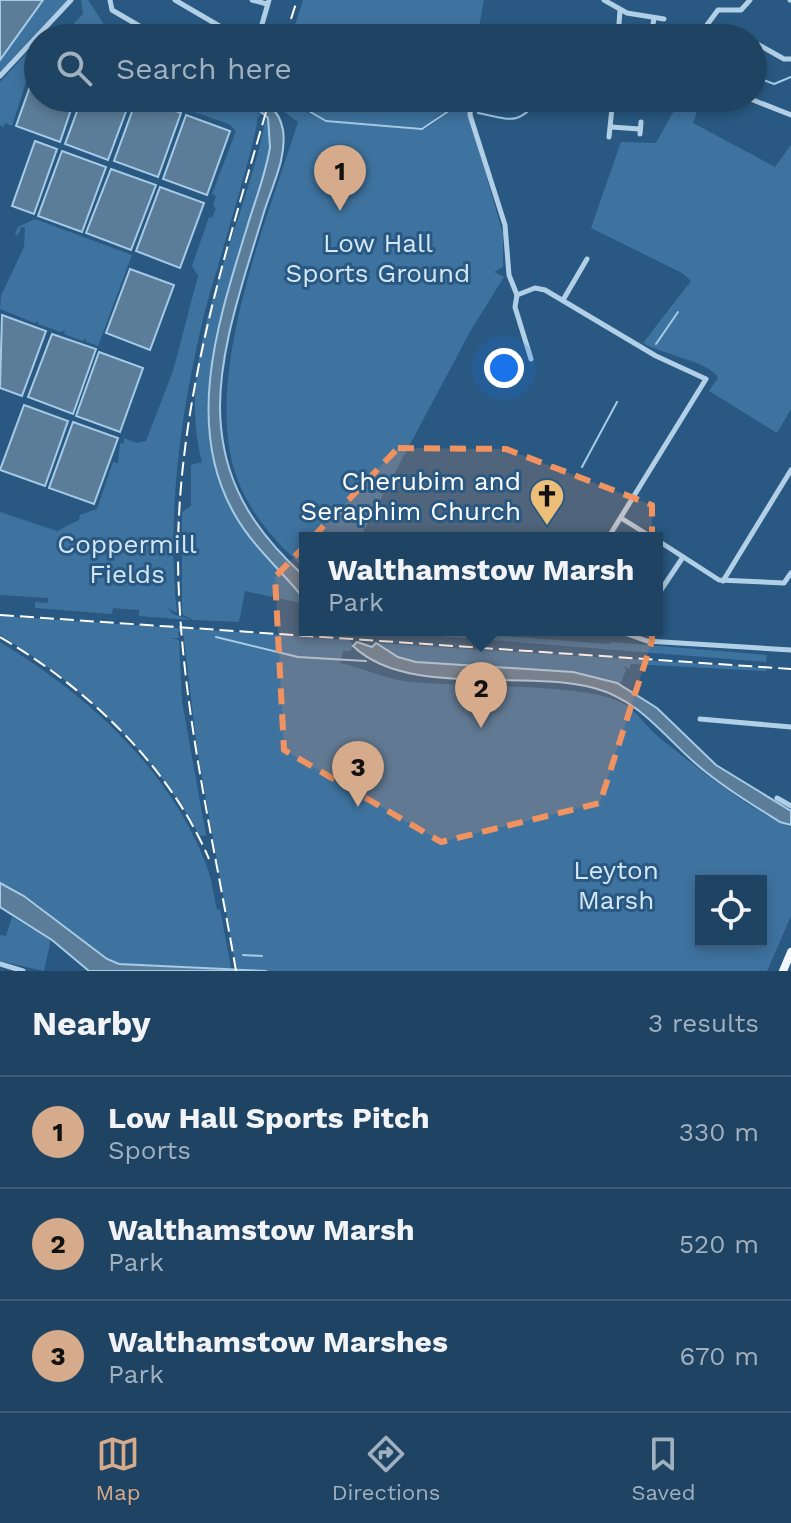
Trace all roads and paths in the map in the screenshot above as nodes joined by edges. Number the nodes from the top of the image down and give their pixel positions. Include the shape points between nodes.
1 (71, 0) edge
2 (110, 0) edge
3 (175, 0) edge
4 (252, 0) edge
5 (604, 0) edge
6 (750, 0) edge
7 (268, 2) edge
8 (620, 10) junction
9 (654, 18) junction
10 (664, 19) dead end
11 (49, 24) edge
12 (136, 24) edge
13 (216, 24) edge
14 (262, 24) edge
15 (619, 24) edge
16 (653, 24) edge
17 (708, 24) edge
18 (767, 49) edge
19 (24, 50) edge
20 (791, 59) edge
21 (0, 76) edge
22 (767, 106) edge
23 (470, 112) edge
24 (612, 112) edge
25 (791, 115) edge
26 (611, 127) junction
27 (640, 128) dead end
28 (609, 137) dead end
29 (587, 259) dead end
30 (517, 295) junction
31 (563, 300) junction
32 (531, 359) dead end
33 (791, 470) edge
34 (788, 480) edge
35 (621, 518) junction
36 (612, 532) edge
37 (644, 532) edge
38 (663, 544) edge
39 (683, 557) junction
40 (791, 573) edge
41 (723, 581) junction
42 (663, 587) edge
43 (630, 636) edge
44 (791, 650) edge
45 (700, 719) dead end
46 (791, 727) edge
47 (777, 798) dead end
48 (791, 806) edge
49 (791, 952) edge
50 (0, 964) edge
51 (784, 969) edge
52 (23, 971) edge

1 - 11 street
2 - 12 street via 112,10
3 - 13 street
4 - 7 street
5 - 8 street
6 - 17 street via 741,10 718,10
7 - 14 street
8 - 9 street
8 - 15 street
9 - 10 street
9 - 16 street
18 - 20 street
19 - 21 street
22 - 25 street
23 - 30 street via 505,225 509,275
24 - 26 street
26 - 27 street
26 - 28 street
29 - 31 street
30 - 31 street via 539,288
30 - 32 street via 515,307
31 - 35 street via 656,356 706,379
33 - 34 street
34 - 41 street
35 - 36 street
35 - 37 street
38 - 39 street
39 - 41 street
39 - 42 street
40 - 41 street via 784,583
43 - 44 street
45 - 46 street
47 - 48 street
49 - 51 main road
50 - 52 street

